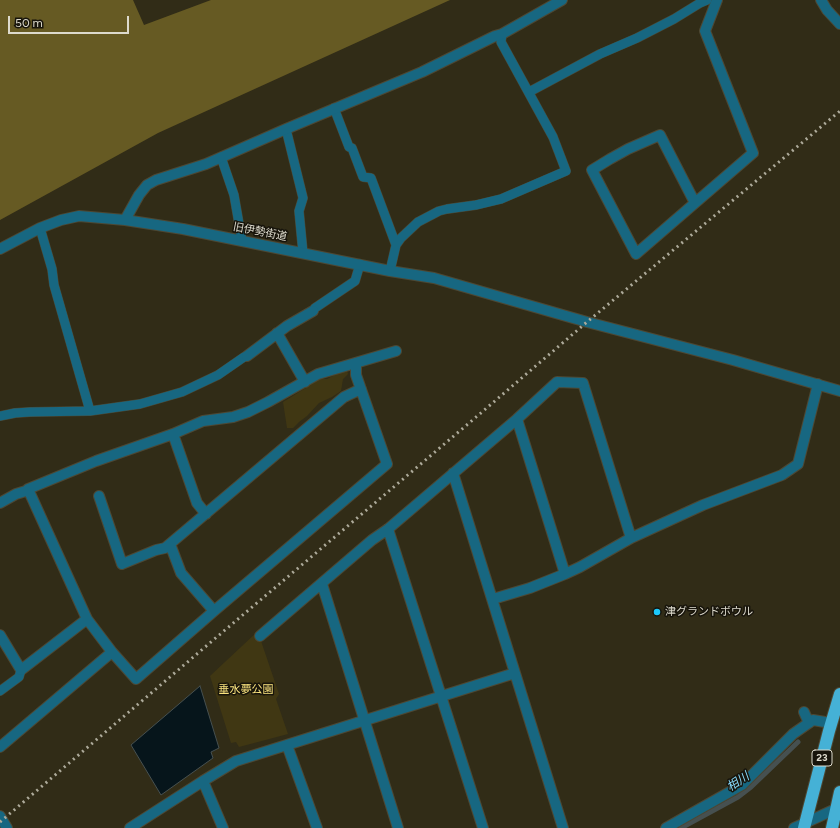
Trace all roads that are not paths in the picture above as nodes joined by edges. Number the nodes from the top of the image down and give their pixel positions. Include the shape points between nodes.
1 (562, 0) edge
2 (707, 0) edge
3 (717, 0) edge
4 (821, 0) edge
5 (840, 24) edge
6 (502, 34) junction
7 (529, 92) junction
8 (334, 108) junction
9 (286, 129) junction
10 (221, 157) junction
11 (695, 204) junction
12 (125, 220) junction
13 (40, 228) junction
14 (242, 241) junction
15 (396, 245) junction
16 (0, 249) edge
17 (303, 253) junction
18 (360, 264) junction
19 (390, 271) junction
20 (313, 311) joint
21 (277, 333) junction
22 (396, 351) dead end
23 (247, 356) joint
24 (356, 363) junction
25 (305, 382) junction
26 (818, 384) junction
27 (361, 388) junction
28 (840, 391) edge
29 (90, 411) junction
30 (0, 416) edge
31 (517, 420) junction
32 (173, 434) junction
33 (453, 473) junction
34 (29, 490) junction
35 (99, 496) dead end
36 (0, 503) edge
37 (206, 514) junction
38 (388, 529) junction
39 (631, 538) junction
40 (170, 544) junction
41 (565, 574) junction
42 (322, 584) junction
43 (493, 599) junction
44 (214, 611) junction
45 (87, 619) junction
46 (0, 635) edge
47 (260, 636) dead end
48 (112, 652) junction
49 (21, 670) junction
50 (515, 674) junction
51 (0, 691) edge
52 (840, 694) edge
53 (442, 697) junction
54 (804, 712) dead end
55 (364, 720) junction
56 (809, 723) junction
57 (831, 723) junction
58 (287, 745) junction
59 (0, 748) edge
60 (203, 781) junction
61 (840, 792) edge
62 (838, 808) edge
63 (0, 816) edge
64 (805, 825) edge
65 (7, 828) edge
66 (130, 828) edge
67 (223, 828) edge
68 (317, 828) edge
69 (398, 828) edge
70 (483, 828) edge
71 (563, 828) edge
72 (666, 828) edge
73 (794, 828) edge
74 (832, 828) edge

1 - 6 street
2 - 7 lane
3 - 11 street via 705,31 753,153
4 - 5 street
6 - 7 lane via 501,42
6 - 8 street via 416,75
7 - 15 lane via 566,171 501,199 439,211 418,222
8 - 9 street
8 - 15 lane via 363,177 371,178
9 - 10 street
9 - 17 lane via 303,198 299,211
10 - 12 street via 147,185
10 - 14 lane via 234,194
11 - 11 street via 636,254 592,170 628,149 660,135
12 - 13 street, 旧伊勢街道 via 79,216
12 - 14 street, 旧伊勢街道
13 - 16 street, 旧伊勢街道
13 - 29 lane
14 - 17 street, 旧伊勢街道
15 - 19 lane
17 - 18 street, 旧伊勢街道
18 - 19 street, 旧伊勢街道
18 - 20 lane via 355,281
19 - 26 street, 旧伊勢街道 via 434,278
20 - 21 street
21 - 23 street
21 - 25 street
22 - 24 street
23 - 29 lane via 218,375 182,392 140,404
24 - 25 street via 318,374
24 - 27 street via 356,375
25 - 32 street via 248,412 234,417 203,421
26 - 28 street, 旧伊勢街道
26 - 39 street via 798,464 782,475
27 - 37 street via 344,396
27 - 44 street via 387,464
29 - 30 lane via 30,412
31 - 33 street
31 - 39 street via 557,382 583,383
31 - 41 street
32 - 34 street via 96,461
32 - 37 street via 197,503
33 - 38 street
33 - 43 street
34 - 36 street
34 - 45 street
35 - 40 street via 122,564 166,548
37 - 40 street
38 - 42 street
38 - 53 street
39 - 41 street
40 - 44 street via 181,573
41 - 43 street
42 - 47 street
42 - 55 street
43 - 50 street
44 - 48 street via 136,679
45 - 48 street
45 - 49 street
46 - 49 street
48 - 59 street
49 - 51 lane via 19,677
50 - 53 street
50 - 71 street
52 - 57 highway, 23
53 - 55 street
53 - 70 street
54 - 56 street
55 - 58 street
55 - 69 street
56 - 57 street via 813,720
56 - 72 street via 793,734 742,785
57 - 64 highway, 23
58 - 60 street via 236,761
58 - 68 street
60 - 66 street
60 - 67 street
61 - 62 highway
62 - 64 street
62 - 74 highway
63 - 65 street
64 - 73 street

